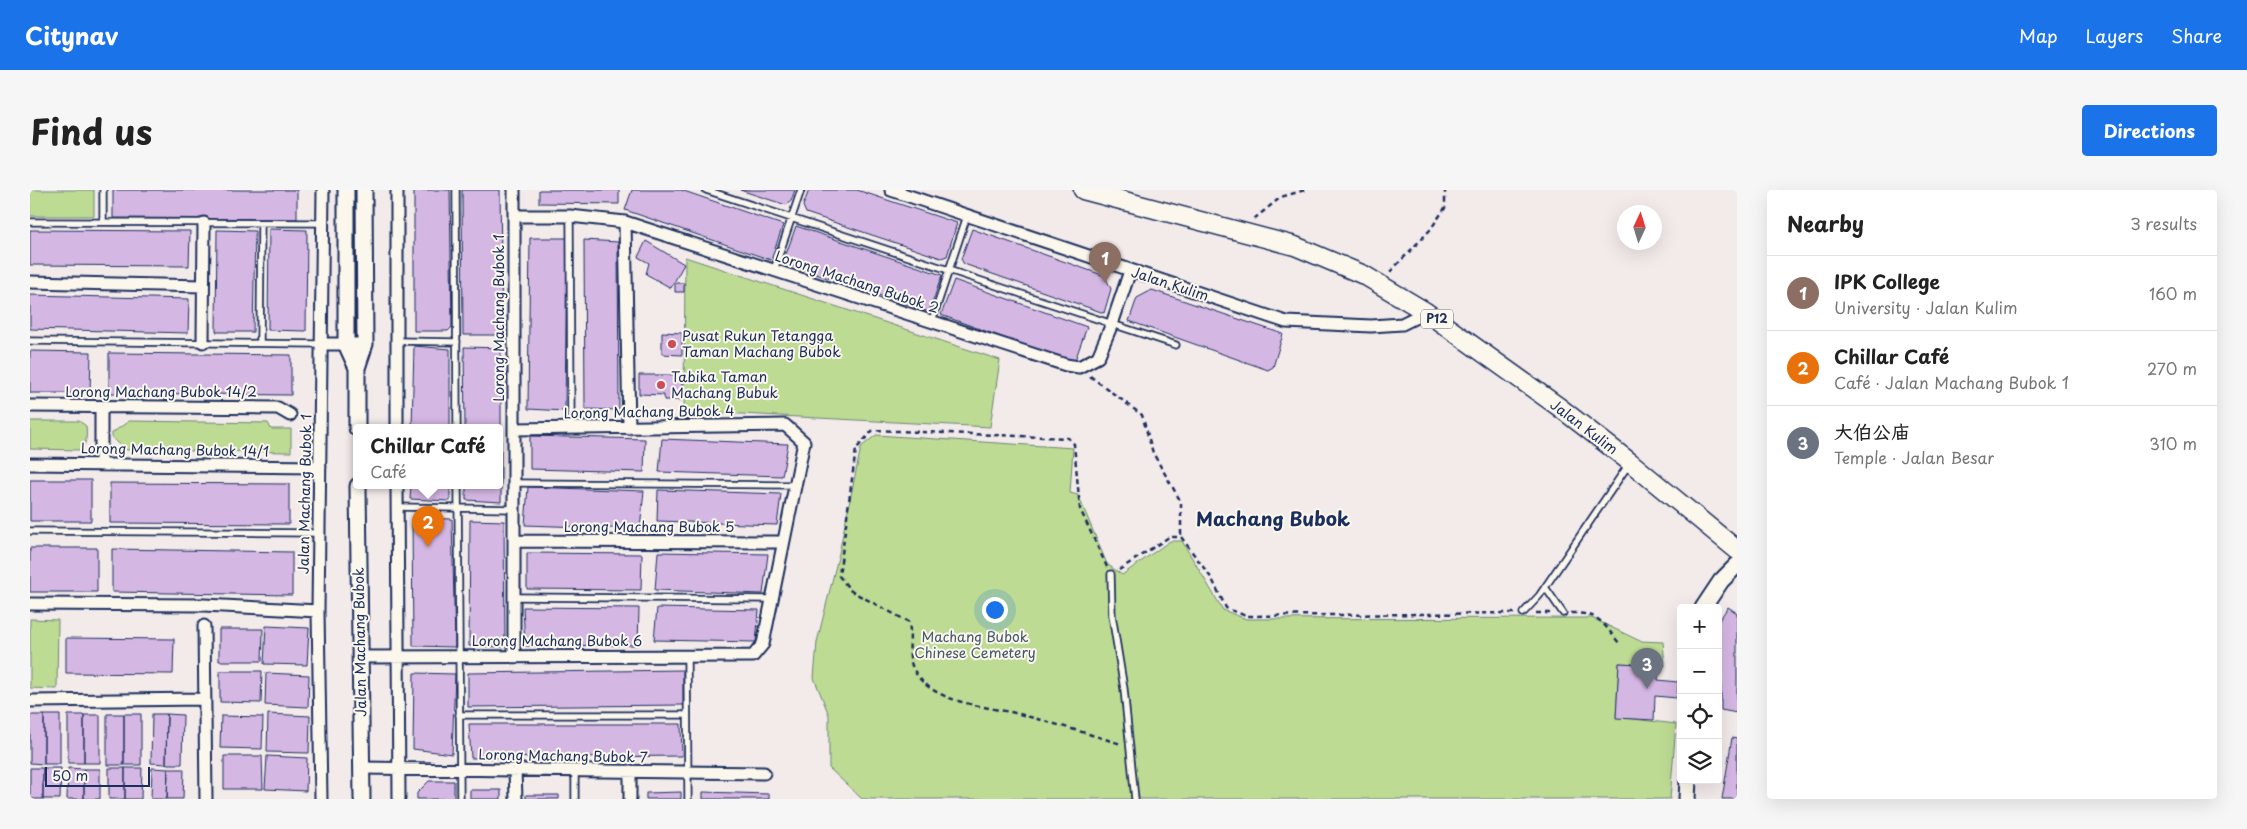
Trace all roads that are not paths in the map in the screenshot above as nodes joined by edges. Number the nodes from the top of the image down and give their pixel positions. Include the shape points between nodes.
1 (103, 190) edge
2 (323, 190) edge
3 (346, 190) edge
4 (364, 190) edge
5 (397, 190) edge
6 (456, 190) edge
7 (514, 190) edge
8 (706, 190) edge
9 (801, 190) edge
10 (891, 190) edge
11 (1084, 190) edge
12 (514, 216) junction
13 (570, 216) junction
14 (967, 216) junction
15 (792, 218) junction
16 (30, 222) edge
17 (103, 222) junction
18 (625, 222) junction
19 (204, 223) junction
20 (261, 223) junction
21 (323, 224) junction
22 (774, 270) junction
23 (949, 270) junction
24 (1130, 271) junction
25 (30, 282) edge
26 (203, 286) junction
27 (1426, 312) junction
28 (932, 322) junction
29 (1112, 324) junction
30 (30, 341) edge
31 (397, 341) junction
32 (203, 342) junction
33 (457, 342) junction
34 (260, 343) junction
35 (321, 344) junction
36 (346, 344) junction
37 (365, 344) junction
38 (1176, 345) dead end
39 (357, 368) junction
40 (30, 406) edge
41 (101, 407) junction
42 (290, 415) dead end
43 (357, 424) edge
44 (397, 424) edge
45 (457, 424) edge
46 (571, 428) junction
47 (629, 428) junction
48 (514, 429) junction
49 (1630, 462) junction
50 (30, 464) edge
51 (101, 465) junction
52 (320, 467) junction
53 (514, 483) junction
54 (795, 485) junction
55 (358, 489) edge
56 (397, 489) edge
57 (458, 489) edge
58 (397, 507) junction
59 (458, 508) junction
60 (514, 509) junction
61 (30, 531) edge
62 (319, 533) junction
63 (514, 541) junction
64 (783, 542) junction
65 (1737, 550) edge
66 (1737, 565) edge
67 (1111, 574) road end
68 (1545, 587) junction
69 (514, 598) junction
70 (772, 599) junction
71 (30, 604) edge
72 (1706, 604) edge
73 (318, 611) junction
74 (1524, 613) road end
75 (1562, 613) road end
76 (204, 626) dead end
77 (398, 656) junction
78 (459, 656) junction
79 (514, 656) junction
80 (687, 656) junction
81 (361, 657) junction
82 (205, 699) junction
83 (30, 700) edge
84 (459, 715) junction
85 (687, 715) junction
86 (362, 768) junction
87 (399, 768) junction
88 (460, 769) junction
89 (516, 770) junction
90 (575, 771) junction
91 (630, 771) junction
92 (688, 772) junction
93 (764, 773) dead end
94 (1688, 784) edge
95 (206, 799) edge
96 (321, 799) edge
97 (362, 799) edge
98 (399, 799) edge
99 (460, 799) edge
100 (516, 799) edge
101 (575, 799) edge
102 (630, 799) edge
103 (688, 799) edge
104 (1135, 799) edge
105 (1687, 799) edge

1 - 17 lane
2 - 21 street, Jalan Machang Bubok 1
3 - 36 main road
4 - 37 main road
5 - 31 street
6 - 33 lane
7 - 12 street, Lorong Machang Bubok 1
8 - 15 lane
9 - 15 lane
10 - 14 street, Jalan Kulim
11 - 27 main road, Jalan Kulim / P12 via 1242,230 1320,255 1364,275
12 - 13 street, Lorong Machang Bubok 2
12 - 48 street, Lorong Machang Bubok 1
13 - 18 street, Lorong Machang Bubok 2
13 - 46 lane
14 - 23 lane
14 - 24 street, Jalan Kulim
15 - 22 lane
15 - 23 lane
16 - 17 lane
17 - 19 lane
18 - 22 street, Lorong Machang Bubok 2
18 - 47 street
19 - 20 lane
19 - 26 street
20 - 21 lane
20 - 34 lane
21 - 35 street, Jalan Machang Bubok 1
22 - 28 street, Lorong Machang Bubok 2
23 - 28 lane
23 - 29 lane
24 - 27 street, Jalan Kulim via 1286,322 1371,326 1402,324
24 - 29 street
25 - 26 street
26 - 32 street
27 - 49 main road, Jalan Kulim / P12
28 - 29 street, Lorong Machang Bubok 2 via 1079,367 1098,357
29 - 38 lane
30 - 32 lane
31 - 33 lane
31 - 44 street
32 - 34 lane
33 - 45 lane
34 - 35 lane
35 - 36 street
35 - 52 street, Jalan Machang Bubok 1
36 - 37 street
36 - 39 main road
37 - 39 main road
39 - 43 main road
40 - 41 street, Lorong Machang Bubok 14/2
41 - 42 street, Lorong Machang Bubok 14/2 via 278,408
41 - 51 street
46 - 47 street, Lorong Machang Bubok 4
46 - 48 street, Lorong Machang Bubok 4
47 - 54 street, Lorong Machang Bubok 4 via 785,425 804,442
48 - 53 street, Lorong Machang Bubok 1
49 - 65 main road, Jalan Kulim / P12
49 - 68 lane
50 - 51 street, Lorong Machang Bubok 14/1
51 - 52 street, Lorong Machang Bubok 14/1
52 - 62 street, Jalan Machang Bubok 1
53 - 54 lane
53 - 60 street, Lorong Machang Bubok 1
54 - 64 street
55 - 81 main road, Jalan Machang Bubok
56 - 58 street
57 - 59 lane
58 - 59 lane
58 - 77 street
59 - 60 lane
59 - 78 lane
60 - 63 street, Lorong Machang Bubok 1
61 - 62 lane
62 - 73 street, Jalan Machang Bubok 1
63 - 64 street, Lorong Machang Bubok 5
63 - 69 street, Lorong Machang Bubok 1
64 - 70 street
66 - 72 main road via 1721,580
67 - 104 lane via 1112,615 1124,689
68 - 74 lane
68 - 75 lane
69 - 70 lane
69 - 79 street, Lorong Machang Bubok 1
70 - 80 street, Lorong Machang Bubok 6 via 763,644 753,656
71 - 73 street via 204,605
73 - 96 street, Jalan Machang Bubok 1
76 - 82 street
77 - 78 street, Lorong Machang Bubok 6
77 - 81 street, Lorong Machang Bubok 6
77 - 87 street
78 - 79 street, Lorong Machang Bubok 6
78 - 84 lane
79 - 80 street, Lorong Machang Bubok 6
80 - 85 lane
81 - 86 main road, Jalan Machang Bubok
82 - 83 street
82 - 95 street
84 - 85 lane
84 - 88 lane
85 - 92 lane
86 - 87 street, Lorong Machang Bubok 7
86 - 97 main road, Jalan Machang Bubok
87 - 88 street, Lorong Machang Bubok 7
87 - 98 street
88 - 89 street, Lorong Machang Bubok 7
88 - 99 lane
89 - 90 street, Lorong Machang Bubok 7
89 - 100 street
90 - 91 street, Lorong Machang Bubok 7
90 - 101 lane
91 - 92 street, Lorong Machang Bubok 7
91 - 102 street
92 - 93 street, Lorong Machang Bubok 7
92 - 103 lane
94 - 105 main road

